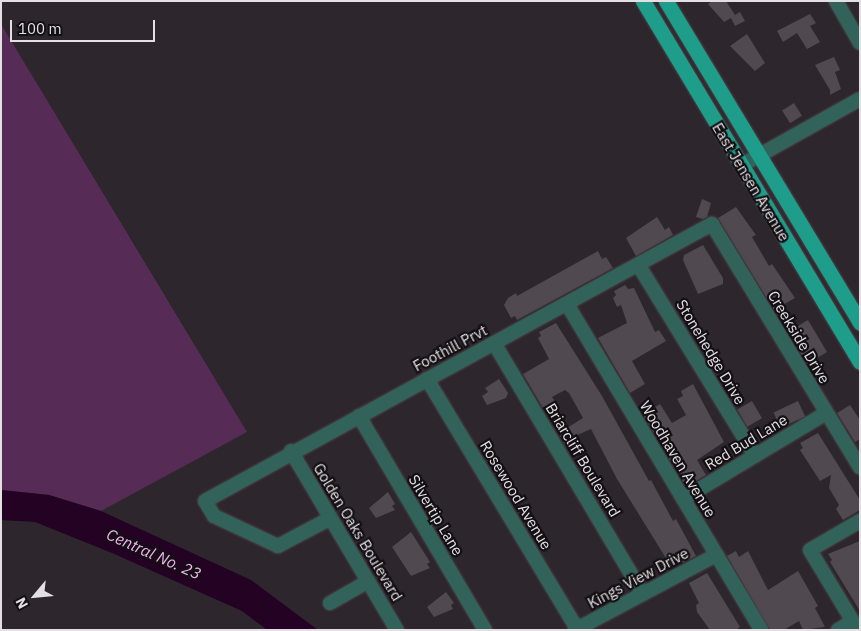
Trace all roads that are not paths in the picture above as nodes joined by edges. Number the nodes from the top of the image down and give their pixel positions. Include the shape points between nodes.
1 (643, 1) edge
2 (666, 1) edge
3 (836, 1) edge
4 (860, 43) edge
5 (860, 99) edge
6 (758, 155) junction
7 (742, 165) junction
8 (712, 224) joint
9 (639, 266) junction
10 (567, 304) junction
11 (860, 323) edge
12 (494, 343) junction
13 (860, 362) edge
14 (427, 379) junction
15 (826, 413) junction
16 (359, 416) junction
17 (291, 451) junction
18 (755, 455) junction
19 (860, 467) edge
20 (683, 500) junction
21 (329, 519) junction
22 (860, 521) edge
23 (716, 555) junction
24 (367, 582) junction
25 (643, 594) junction
26 (330, 603) dead end
27 (855, 625) edge
28 (576, 629) edge
29 (397, 630) edge
30 (486, 630) edge
31 (761, 630) edge
32 (838, 630) edge

1 - 7 main road, East Jensen Avenue
2 - 6 main road, East Jensen Avenue
3 - 4 street
5 - 6 street
6 - 7 street
6 - 11 main road, East Jensen Avenue
7 - 13 main road, East Jensen Avenue
8 - 9 street, Foothill Prvt
8 - 15 street, Creekside Drive
9 - 10 street, Foothill Prvt
9 - 18 street, Stonehedge Drive
10 - 12 street, Foothill Prvt
10 - 20 street, Woodhaven Avenue
12 - 14 street, Foothill Prvt
12 - 25 street, Briarcliff Boulevard
14 - 16 street, Foothill Prvt
14 - 28 street, Rosewood Avenue
15 - 18 street, Red Bud Lane
15 - 19 street, Creekside Drive
16 - 17 street, Foothill Prvt
16 - 30 street, Silvertip Lane
17 - 21 street, Golden Oaks Boulevard
17 - 21 street, Foothill Prvt via 205,500 214,516 278,546
18 - 20 street, Red Bud Lane
20 - 23 street, Woodhaven Avenue
21 - 24 street, Golden Oaks Boulevard
22 - 27 street via 810,550
23 - 25 street, Kings View Drive
23 - 31 street, Woodhaven Avenue
24 - 26 street
24 - 29 street, Golden Oaks Boulevard
25 - 28 street, Kings View Drive
27 - 32 street

